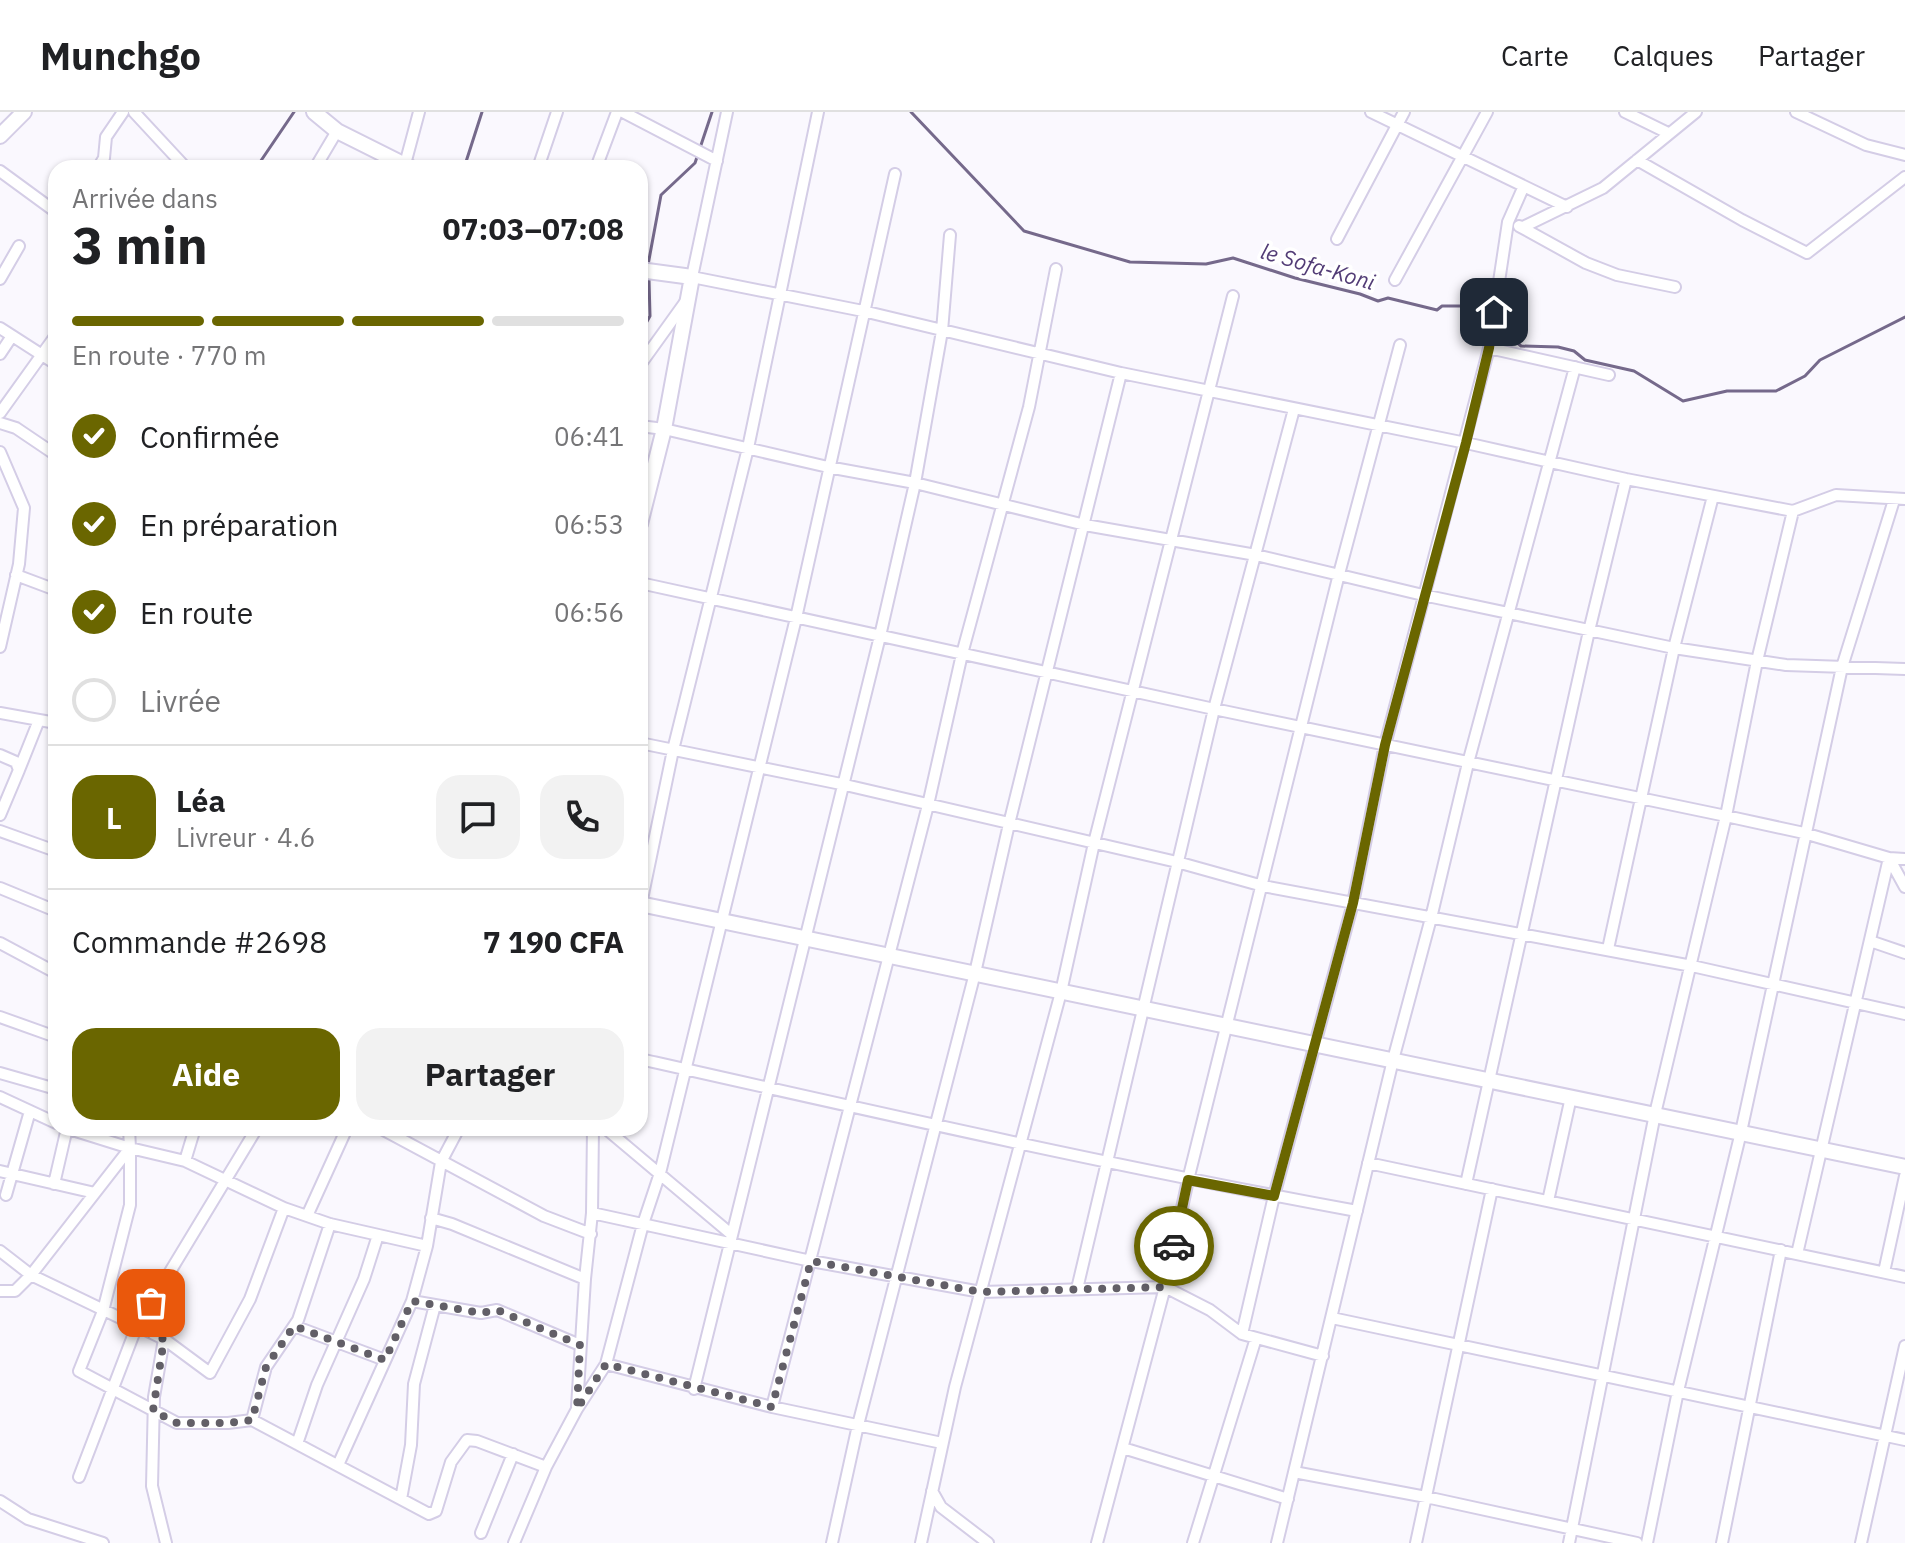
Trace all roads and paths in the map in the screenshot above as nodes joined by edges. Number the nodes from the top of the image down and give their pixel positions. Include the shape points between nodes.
1 (24, 112) edge
2 (123, 112) edge
3 (134, 112) edge
4 (314, 112) edge
5 (419, 112) edge
6 (557, 112) edge
7 (617, 112) edge
8 (623, 112) edge
9 (727, 112) edge
10 (818, 112) edge
11 (1371, 112) edge
12 (1404, 112) edge
13 (1487, 112) edge
14 (1625, 112) edge
15 (1696, 112) edge
16 (1796, 112) edge
17 (1397, 125) junction
18 (337, 131) junction
19 (1, 133) edge
20 (1668, 133) junction
21 (1905, 155) edge
22 (1462, 157) junction
23 (103, 160) edge
24 (179, 160) edge
25 (320, 160) edge
26 (393, 160) edge
27 (409, 160) edge
28 (541, 160) edge
29 (599, 160) edge
30 (1637, 160) junction
31 (717, 161) junction
32 (0, 171) edge
33 (895, 174) dead end
34 (1905, 177) edge
35 (1523, 188) junction
36 (48, 206) edge
37 (1567, 207) junction
38 (1508, 222) junction
39 (1523, 227) junction
40 (950, 235) dead end
41 (1337, 239) dead end
42 (19, 246) dead end
43 (1056, 269) dead end
44 (648, 271) edge
45 (692, 277) junction
46 (0, 279) edge
47 (1395, 280) dead end
48 (1675, 287) dead end
49 (780, 294) junction
50 (1233, 296) dead end
51 (688, 299) junction
52 (863, 311) junction
53 (0, 328) edge
54 (942, 331) junction
55 (12, 336) junction
56 (1400, 345) dead end
57 (48, 346) edge
58 (1489, 348) junction
59 (1041, 352) junction
60 (0, 354) edge
61 (648, 354) edge
62 (42, 355) junction
63 (48, 359) edge
64 (1575, 367) junction
65 (1121, 373) junction
66 (1609, 375) dead end
67 (1209, 391) junction
68 (1294, 409) junction
69 (0, 413) edge
70 (0, 423) edge
71 (1378, 425) junction
72 (648, 427) edge
73 (664, 429) junction
74 (1466, 443) junction
75 (748, 448) junction
76 (48, 450) edge
77 (0, 452) edge
78 (1547, 463) junction
79 (5, 467) junction
80 (828, 467) junction
81 (1626, 479) junction
82 (0, 483) edge
83 (915, 483) junction
84 (648, 492) edge
85 (1713, 496) junction
86 (1899, 499) edge
87 (1002, 504) junction
88 (1793, 511) junction
89 (1085, 525) junction
90 (1171, 540) junction
91 (1256, 555) junction
92 (1339, 574) junction
93 (16, 575) junction
94 (0, 583) edge
95 (648, 585) edge
96 (13, 587) junction
97 (48, 587) edge
98 (1423, 595) junction
99 (712, 601) junction
100 (1507, 613) junction
101 (796, 618) junction
102 (1589, 631) junction
103 (880, 636) junction
104 (0, 647) edge
105 (1674, 648) junction
106 (962, 654) junction
107 (1757, 661) junction
108 (1842, 667) junction
109 (1905, 669) edge
110 (1047, 673) junction
111 (1132, 691) junction
112 (1214, 709) junction
113 (0, 713) edge
114 (39, 720) junction
115 (48, 722) edge
116 (1301, 725) junction
117 (648, 745) edge
118 (1385, 745) junction
119 (673, 750) junction
120 (0, 755) edge
121 (1468, 763) junction
122 (760, 768) junction
123 (19, 770) junction
124 (1556, 780) junction
125 (841, 784) junction
126 (1641, 800) junction
127 (928, 805) junction
128 (0, 815) edge
129 (1726, 816) junction
130 (1009, 824) junction
131 (0, 831) edge
132 (1804, 833) junction
133 (1094, 843) junction
134 (48, 848) edge
135 (1889, 858) junction
136 (1905, 859) edge
137 (1177, 862) junction
138 (648, 868) edge
139 (1263, 886) junction
140 (1905, 887) edge
141 (0, 888) edge
142 (1353, 903) junction
143 (648, 907) edge
144 (48, 908) edge
145 (1431, 918) junction
146 (722, 921) junction
147 (1521, 935) junction
148 (804, 938) junction
149 (1870, 941) junction
150 (0, 943) edge
151 (1608, 949) junction
152 (1905, 953) edge
153 (889, 955) junction
154 (1692, 966) junction
155 (48, 969) edge
156 (975, 973) junction
157 (1774, 984) junction
158 (1061, 991) junction
159 (1856, 1002) junction
160 (1142, 1008) junction
161 (1905, 1014) edge
162 (0, 1017) edge
163 (1226, 1025) junction
164 (48, 1034) edge
165 (1313, 1043) junction
166 (1393, 1060) junction
167 (648, 1061) edge
168 (684, 1069) junction
169 (0, 1073) edge
170 (1489, 1080) junction
171 (48, 1087) edge
172 (768, 1088) junction
173 (0, 1097) edge
174 (1571, 1097) junction
175 (849, 1106) junction
176 (30, 1111) junction
177 (1655, 1114) junction
178 (48, 1119) edge
179 (935, 1127) junction
180 (1741, 1132) junction
181 (65, 1136) edge
182 (92, 1136) edge
183 (129, 1136) edge
184 (193, 1136) edge
185 (252, 1136) edge
186 (343, 1136) edge
187 (394, 1136) edge
188 (455, 1136) edge
189 (593, 1136) edge
190 (615, 1136) edge
191 (1020, 1144) junction
192 (130, 1148) junction
193 (1822, 1148) junction
194 (185, 1161) junction
195 (441, 1162) junction
196 (1105, 1163) junction
197 (1368, 1163) junction
198 (1905, 1167) edge
199 (0, 1171) edge
200 (660, 1173) junction
201 (12, 1174) junction
202 (1905, 1176) edge
203 (225, 1179) junction
204 (1188, 1180) junction
205 (54, 1184) junction
206 (1466, 1184) junction
207 (1492, 1189) junction
208 (95, 1193) junction
209 (6, 1195) dead end
210 (1274, 1196) junction
211 (1548, 1201) junction
212 (284, 1208) junction
213 (1357, 1211) junction
214 (592, 1213) junction
215 (307, 1216) junction
216 (431, 1218) junction
217 (1635, 1219) junction
218 (330, 1224) junction
219 (643, 1224) junction
220 (591, 1234) junction
221 (378, 1235) junction
222 (1716, 1237) junction
223 (731, 1238) junction
224 (427, 1246) junction
225 (1781, 1250) junction
226 (0, 1251) edge
227 (1797, 1254) junction
228 (811, 1261) junction
229 (1884, 1272) junction
230 (31, 1275) junction
231 (899, 1275) junction
232 (1905, 1277) edge
233 (585, 1279) junction
234 (1165, 1287) junction
235 (1077, 1289) junction
236 (0, 1291) edge
237 (981, 1292) junction
238 (412, 1301) junction
239 (435, 1305) junction
240 (103, 1311) junction
241 (1332, 1318) junction
242 (294, 1326) junction
243 (136, 1328) junction
244 (1242, 1334) junction
245 (1256, 1338) junction
246 (164, 1339) junction
247 (336, 1342) junction
248 (580, 1345) junction
249 (1458, 1345) junction
250 (1905, 1346) edge
251 (1323, 1356) junction
252 (385, 1360) junction
253 (606, 1364) junction
254 (1604, 1375) junction
255 (112, 1389) junction
256 (694, 1389) junction
257 (1678, 1391) junction
258 (1749, 1406) junction
259 (772, 1407) junction
260 (577, 1409) junction
261 (153, 1411) junction
262 (252, 1420) junction
263 (858, 1425) junction
264 (1885, 1434) junction
265 (1905, 1440) edge
266 (942, 1443) junction
267 (297, 1444) junction
268 (1123, 1448) junction
269 (513, 1454) junction
270 (338, 1465) junction
271 (546, 1467) junction
272 (1294, 1472) junction
273 (1214, 1476) junction
274 (79, 1477) dead end
275 (932, 1491) junction
276 (1426, 1497) junction
277 (401, 1499) junction
278 (1288, 1499) junction
279 (0, 1501) edge
280 (1572, 1529) junction
281 (481, 1533) dead end
282 (103, 1543) edge
283 (166, 1543) edge
284 (514, 1543) edge
285 (832, 1543) edge
286 (921, 1543) edge
287 (988, 1543) edge
288 (1097, 1543) edge
289 (1193, 1543) edge
290 (1277, 1543) edge
291 (1416, 1543) edge
292 (1569, 1543) edge
293 (1637, 1543) edge
294 (1647, 1543) edge
295 (1722, 1543) edge
296 (1861, 1543) edge

1 - 19 street
2 - 23 street via 106,137
3 - 24 street
4 - 18 street
5 - 27 street
6 - 28 street
7 - 29 street
8 - 31 street
9 - 31 street
10 - 49 street
11 - 17 street
12 - 17 street
13 - 22 street
14 - 20 street
15 - 20 street
16 - 21 street via 1866,145
17 - 22 street
17 - 41 street
18 - 25 street
18 - 26 street
20 - 30 street
22 - 35 street
22 - 47 street
30 - 34 street via 1807,253
30 - 37 street via 1603,188
31 - 45 street
32 - 36 street
33 - 52 street
35 - 37 street
35 - 38 street
37 - 39 street
38 - 39 street
38 - 58 street
39 - 48 street via 1586,263
40 - 54 street
42 - 46 street
43 - 59 street
44 - 45 street
45 - 49 street
45 - 51 street
49 - 52 street
49 - 75 street
50 - 67 street
51 - 61 street
51 - 73 street
52 - 54 street
52 - 80 street
53 - 55 street
54 - 59 street
54 - 83 street
55 - 60 street
55 - 62 street
56 - 71 street
57 - 62 street
58 - 64 street
58 - 74 street
59 - 65 street
59 - 87 street
62 - 63 street
62 - 69 street
64 - 66 street
64 - 78 street
65 - 67 street
65 - 89 street
67 - 68 street
67 - 90 street
68 - 71 street
68 - 91 street
70 - 76 street
71 - 74 street
71 - 92 street
72 - 73 street
73 - 75 street
73 - 84 street
74 - 78 street
74 - 98 street
75 - 80 street
75 - 99 street
77 - 79 street
78 - 81 street
78 - 100 street
79 - 82 street
79 - 93 street via 24,508
80 - 83 street
80 - 101 street
81 - 85 street
81 - 102 street
83 - 87 street
83 - 103 street
85 - 88 street
85 - 105 street
86 - 88 street via 1836,495
86 - 108 street
87 - 89 street
87 - 106 street
88 - 107 street
89 - 90 street
89 - 110 street
90 - 91 street
90 - 111 street
91 - 92 street
91 - 112 street
92 - 98 street
92 - 116 street
93 - 96 street
93 - 97 street
94 - 96 street
95 - 99 street
96 - 104 street
98 - 100 street
98 - 118 street
99 - 101 street
99 - 119 street
100 - 102 street
100 - 121 street
101 - 103 street
101 - 122 street
102 - 105 street
102 - 124 street
103 - 106 street
103 - 125 street
105 - 107 street
105 - 126 street
106 - 110 street
106 - 127 street
107 - 108 street
107 - 129 street
108 - 109 street
108 - 132 street
110 - 111 street
110 - 130 street
111 - 112 street
111 - 133 street
112 - 116 street
112 - 137 street
113 - 114 street
114 - 115 street
114 - 123 street
116 - 118 street
116 - 139 street
117 - 119 street
118 - 121 street
118 - 142 street
119 - 122 street
119 - 138 street
120 - 123 street via 16,762
121 - 124 street
121 - 145 street
122 - 125 street
122 - 146 street
123 - 128 street
124 - 126 street
124 - 147 street
125 - 127 street
125 - 148 street
126 - 129 street
126 - 151 street
127 - 130 street
127 - 153 street
129 - 132 street
129 - 154 street
130 - 133 street
130 - 156 street
131 - 134 street
132 - 135 street
132 - 157 street
133 - 137 street
133 - 158 street
135 - 136 street
135 - 140 street
135 - 149 street
137 - 139 street
137 - 160 street
139 - 142 street
139 - 163 street
141 - 144 street
142 - 145 street
142 - 165 street
143 - 146 street
145 - 147 street
145 - 166 street
146 - 148 street
146 - 168 street
147 - 151 street
147 - 170 street
148 - 153 street
148 - 172 street
149 - 152 street
149 - 159 street
150 - 155 street
151 - 154 street
153 - 156 street
153 - 175 street
154 - 157 street
154 - 177 street
156 - 158 street
156 - 179 street
157 - 159 street
157 - 180 street
158 - 160 street
158 - 191 street
159 - 161 street
159 - 193 street
160 - 163 street
160 - 196 street
162 - 164 street
163 - 165 street
163 - 204 street
165 - 166 street
165 - 210 street
166 - 170 street
166 - 197 street
167 - 168 street
168 - 172 street
168 - 200 street
169 - 171 street
170 - 174 street
170 - 206 street
172 - 175 street
172 - 223 street
173 - 176 street
174 - 177 street
174 - 211 street
175 - 179 street
175 - 228 street
176 - 178 street
176 - 201 street
177 - 180 street
177 - 217 street
179 - 191 street
179 - 231 street
180 - 193 street
180 - 222 street
181 - 205 street
182 - 192 street
183 - 192 street
184 - 194 street
185 - 203 street
186 - 215 street
187 - 195 street
188 - 195 street
189 - 214 street
190 - 200 street
191 - 196 street
191 - 237 street
192 - 194 street
192 - 208 street
192 - 240 street via 130,1205
193 - 198 street
193 - 227 street
194 - 203 street
195 - 216 street
195 - 220 street via 544,1216
196 - 204 street
196 - 235 street
197 - 206 street
197 - 213 street
199 - 201 street
200 - 219 street
200 - 223 street
201 - 205 street
201 - 209 street
202 - 229 street
203 - 212 street
203 - 243 street
204 - 210 street
204 - 234 street
205 - 208 street
206 - 207 street
207 - 211 street
207 - 249 street
208 - 230 street
210 - 213 street
210 - 244 street
211 - 217 street
212 - 215 street
212 - 246 street via 250,1299 210,1373
213 - 241 street
214 - 219 street
214 - 220 street
215 - 218 street
216 - 224 street
216 - 233 street
217 - 222 street
217 - 254 street
218 - 221 street
218 - 242 street
219 - 223 street
219 - 253 street
220 - 233 street
221 - 224 street
221 - 247 street
222 - 225 street
222 - 257 street
223 - 228 street
223 - 256 street
224 - 238 street
225 - 227 street
225 - 258 street
226 - 230 street
227 - 229 street
228 - 231 street
228 - 259 street
229 - 232 street
230 - 236 street via 15,1291
230 - 240 street
231 - 237 street
231 - 263 street
233 - 248 street
234 - 235 street
234 - 244 street
234 - 268 street
235 - 237 street
237 - 266 street
238 - 239 street
238 - 252 street
239 - 248 street via 481,1313 497,1310
239 - 277 street via 414,1384
240 - 243 street
240 - 255 street via 79,1371
241 - 249 street
241 - 251 street
242 - 247 street
242 - 262 street via 266,1367
243 - 246 street
243 - 255 street
244 - 245 street
245 - 251 street
245 - 273 street
246 - 261 street
247 - 252 street
247 - 267 street
248 - 260 street
249 - 254 street
249 - 276 street
250 - 264 street
251 - 272 street
252 - 270 street
253 - 256 street
253 - 260 street
254 - 257 street
254 - 280 street
255 - 261 street
255 - 274 street
256 - 259 street
257 - 258 street
257 - 294 street
258 - 264 street
258 - 295 street
259 - 263 street
260 - 271 street
261 - 262 street via 177,1423
261 - 283 street via 152,1486
262 - 267 street
263 - 266 street
263 - 285 street
264 - 265 street
264 - 296 street
266 - 275 street
267 - 270 street
268 - 273 street
268 - 288 street
269 - 271 street
269 - 277 street via 467,1440 451,1462 436,1511 429,1514
269 - 281 street
270 - 277 street
271 - 284 street
272 - 276 street
272 - 278 street
273 - 278 street
273 - 289 street
275 - 286 street
275 - 287 street via 941,1507
276 - 280 street
276 - 291 street
278 - 290 street
279 - 282 street via 28,1519
280 - 292 street
280 - 293 street

